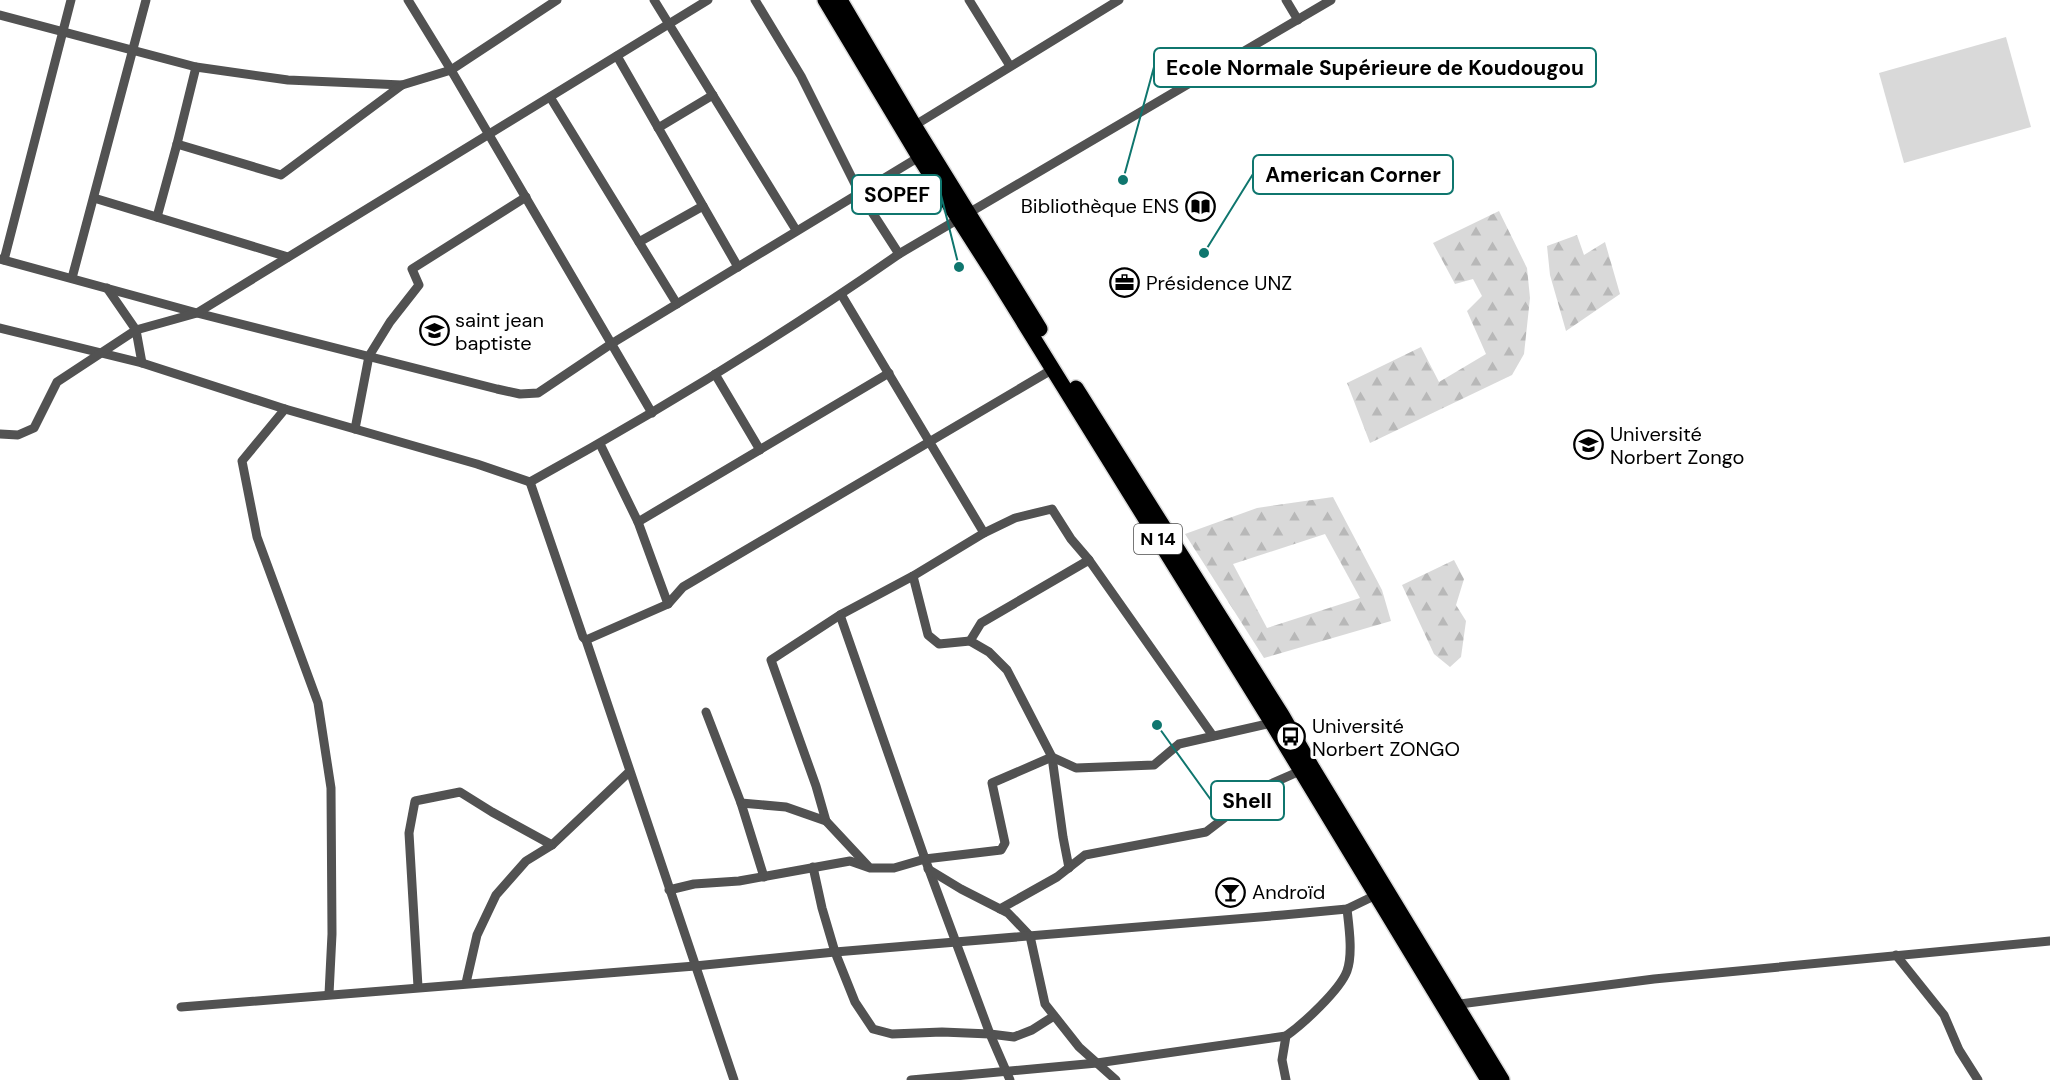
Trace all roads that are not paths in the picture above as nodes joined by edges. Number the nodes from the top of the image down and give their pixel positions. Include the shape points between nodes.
1 (71, 0) edge
2 (147, 0) edge
3 (408, 0) edge
4 (557, 0) edge
5 (654, 0) edge
6 (708, 0) edge
7 (756, 0) edge
8 (825, 0) edge
9 (840, 0) edge
10 (969, 0) edge
11 (1119, 0) edge
12 (1286, 0) edge
13 (1330, 0) edge
14 (0, 15) edge
15 (1298, 20) junction
16 (669, 24) junction
17 (63, 32) junction
18 (133, 50) junction
19 (616, 56) junction
20 (1010, 66) junction
21 (196, 67) junction
22 (451, 70) junction
23 (402, 85) junction
24 (713, 95) junction
25 (550, 97) junction
26 (658, 128) junction
27 (909, 129) junction
28 (489, 134) junction
29 (177, 144) junction
30 (919, 158) junction
31 (860, 192) junction
32 (526, 197) junction
33 (94, 198) junction
34 (703, 206) junction
35 (157, 216) junction
36 (964, 217) junction
37 (796, 230) junction
38 (639, 242) junction
39 (899, 254) junction
40 (288, 257) junction
41 (2, 259) edge
42 (738, 267) junction
43 (72, 278) junction
44 (107, 288) junction
45 (841, 294) junction
46 (677, 304) junction
47 (197, 313) junction
48 (0, 328) edge
49 (136, 330) junction
50 (611, 344) junction
51 (101, 353) junction
52 (369, 356) junction
53 (142, 363) junction
54 (1053, 369) junction
55 (889, 373) junction
56 (715, 374) junction
57 (285, 409) junction
58 (652, 413) junction
59 (355, 429) junction
60 (0, 434) edge
61 (929, 440) junction
62 (600, 444) junction
63 (760, 450) junction
64 (530, 482) junction
65 (638, 522) junction
66 (984, 533) junction
67 (1089, 560) junction
68 (914, 576) junction
69 (668, 604) junction
70 (840, 615) junction
71 (586, 640) junction
72 (970, 641) junction
73 (706, 712) dead end
74 (1272, 723) junction
75 (1213, 736) junction
76 (1052, 757) junction
77 (1300, 771) junction
78 (629, 772) junction
79 (741, 803) junction
80 (826, 821) junction
81 (552, 844) junction
82 (925, 859) junction
83 (813, 867) junction
84 (870, 868) junction
85 (1069, 868) junction
86 (928, 869) junction
87 (764, 877) junction
88 (669, 890) junction
89 (1376, 895) junction
90 (1000, 909) junction
91 (1347, 909) junction
92 (1030, 936) junction
93 (2050, 941) edge
94 (957, 942) junction
95 (836, 952) junction
96 (1896, 955) junction
97 (695, 966) junction
98 (466, 983) junction
99 (418, 987) junction
100 (329, 994) junction
101 (1451, 1005) junction
102 (181, 1007) dead end
103 (1054, 1016) junction
104 (990, 1034) junction
105 (1286, 1036) junction
106 (1097, 1063) junction
107 (1008, 1076) edge
108 (734, 1080) edge
109 (911, 1080) edge
110 (1116, 1080) edge
111 (1286, 1080) edge
112 (1488, 1080) edge
113 (1502, 1080) edge
114 (1978, 1080) edge

1 - 17 street
2 - 18 street
3 - 22 street
4 - 22 street
5 - 16 street
6 - 16 street
7 - 31 street via 801,76
8 - 27 main road, N 14
9 - 27 main road, N 14
10 - 20 street
11 - 20 street
12 - 15 street
13 - 15 street
14 - 17 street
15 - 36 street
16 - 19 street
16 - 24 street
17 - 18 street
17 - 41 street
18 - 21 street
18 - 33 street
19 - 25 street
19 - 26 street
20 - 27 street
21 - 23 street via 288,81
21 - 29 street
22 - 23 street
22 - 28 street
23 - 29 street via 281,175
24 - 26 street
24 - 37 street
25 - 28 street
25 - 38 street
26 - 34 street
27 - 30 main road, N 14
27 - 36 main road, N 14
28 - 32 street
28 - 40 street
29 - 35 street
30 - 31 street
30 - 36 main road, N 14
31 - 37 street
31 - 39 street
32 - 50 street
32 - 52 street via 412,269 419,285
33 - 35 street
33 - 43 street
34 - 38 street
34 - 42 street
35 - 40 street
36 - 39 street
36 - 54 main road, N 14 via 995,276
36 - 101 main road, N 14 via 1276,705
37 - 42 street
38 - 46 street
39 - 45 street
40 - 47 street
41 - 43 street
42 - 46 street
43 - 44 street
44 - 47 street
44 - 49 street
45 - 55 street
45 - 56 street
46 - 50 street
47 - 49 street
47 - 52 street
48 - 51 street
49 - 51 street
49 - 53 street
50 - 52 street via 538,393 520,394
50 - 58 street
51 - 53 street
51 - 60 street via 57,382 34,428 18,435
52 - 59 street
53 - 57 street
54 - 61 street
54 - 74 main road, N 14
55 - 61 street
55 - 63 street
56 - 58 street
56 - 63 street
57 - 59 street
57 - 100 street via 242,462 256,537 318,703 331,788
58 - 62 street
59 - 64 street
61 - 66 street
61 - 69 street via 683,587
62 - 64 street
62 - 65 street
63 - 65 street
64 - 71 street
65 - 69 street
66 - 67 street via 1015,518 1052,509
66 - 68 street
67 - 72 street via 981,623
67 - 75 street
68 - 70 street
68 - 72 street via 928,635 939,644
69 - 71 street
70 - 80 street via 771,660
70 - 82 street
71 - 78 street
72 - 76 street via 989,652 1007,670
73 - 79 street
74 - 75 street
74 - 77 main road, N 14
75 - 76 street via 1179,744 1154,765 1076,768
76 - 82 street via 992,783 1005,843 1001,850
76 - 85 street
77 - 85 street via 1266,786 1206,832 1085,855
77 - 89 main road, N 14
78 - 81 street
78 - 88 street
79 - 80 street via 786,807
79 - 87 street
80 - 84 street
81 - 98 street via 526,861 496,895 477,935
81 - 99 street via 460,792 415,801 409,833
82 - 84 street via 894,868
82 - 86 street
83 - 84 street via 850,861
83 - 87 street
83 - 95 street
85 - 90 street
86 - 90 street
86 - 94 street
87 - 88 street
88 - 97 street
89 - 91 street
89 - 101 main road, N 14
90 - 92 street
91 - 92 street
91 - 105 street via 1347,971 1328,998
92 - 94 street
92 - 103 street via 1045,1004
93 - 96 street
94 - 95 street
94 - 104 street
95 - 97 street
95 - 104 street via 855,1002 873,1029 892,1034
96 - 101 street
96 - 114 street via 1944,1015
97 - 98 street
97 - 108 street
98 - 99 street
99 - 100 street
100 - 102 street
101 - 112 main road, N 14
101 - 113 main road, N 14
103 - 104 street via 1014,1037
103 - 106 street
104 - 107 street
105 - 106 street
105 - 111 street via 1282,1060
106 - 107 street
106 - 110 street
107 - 109 street

